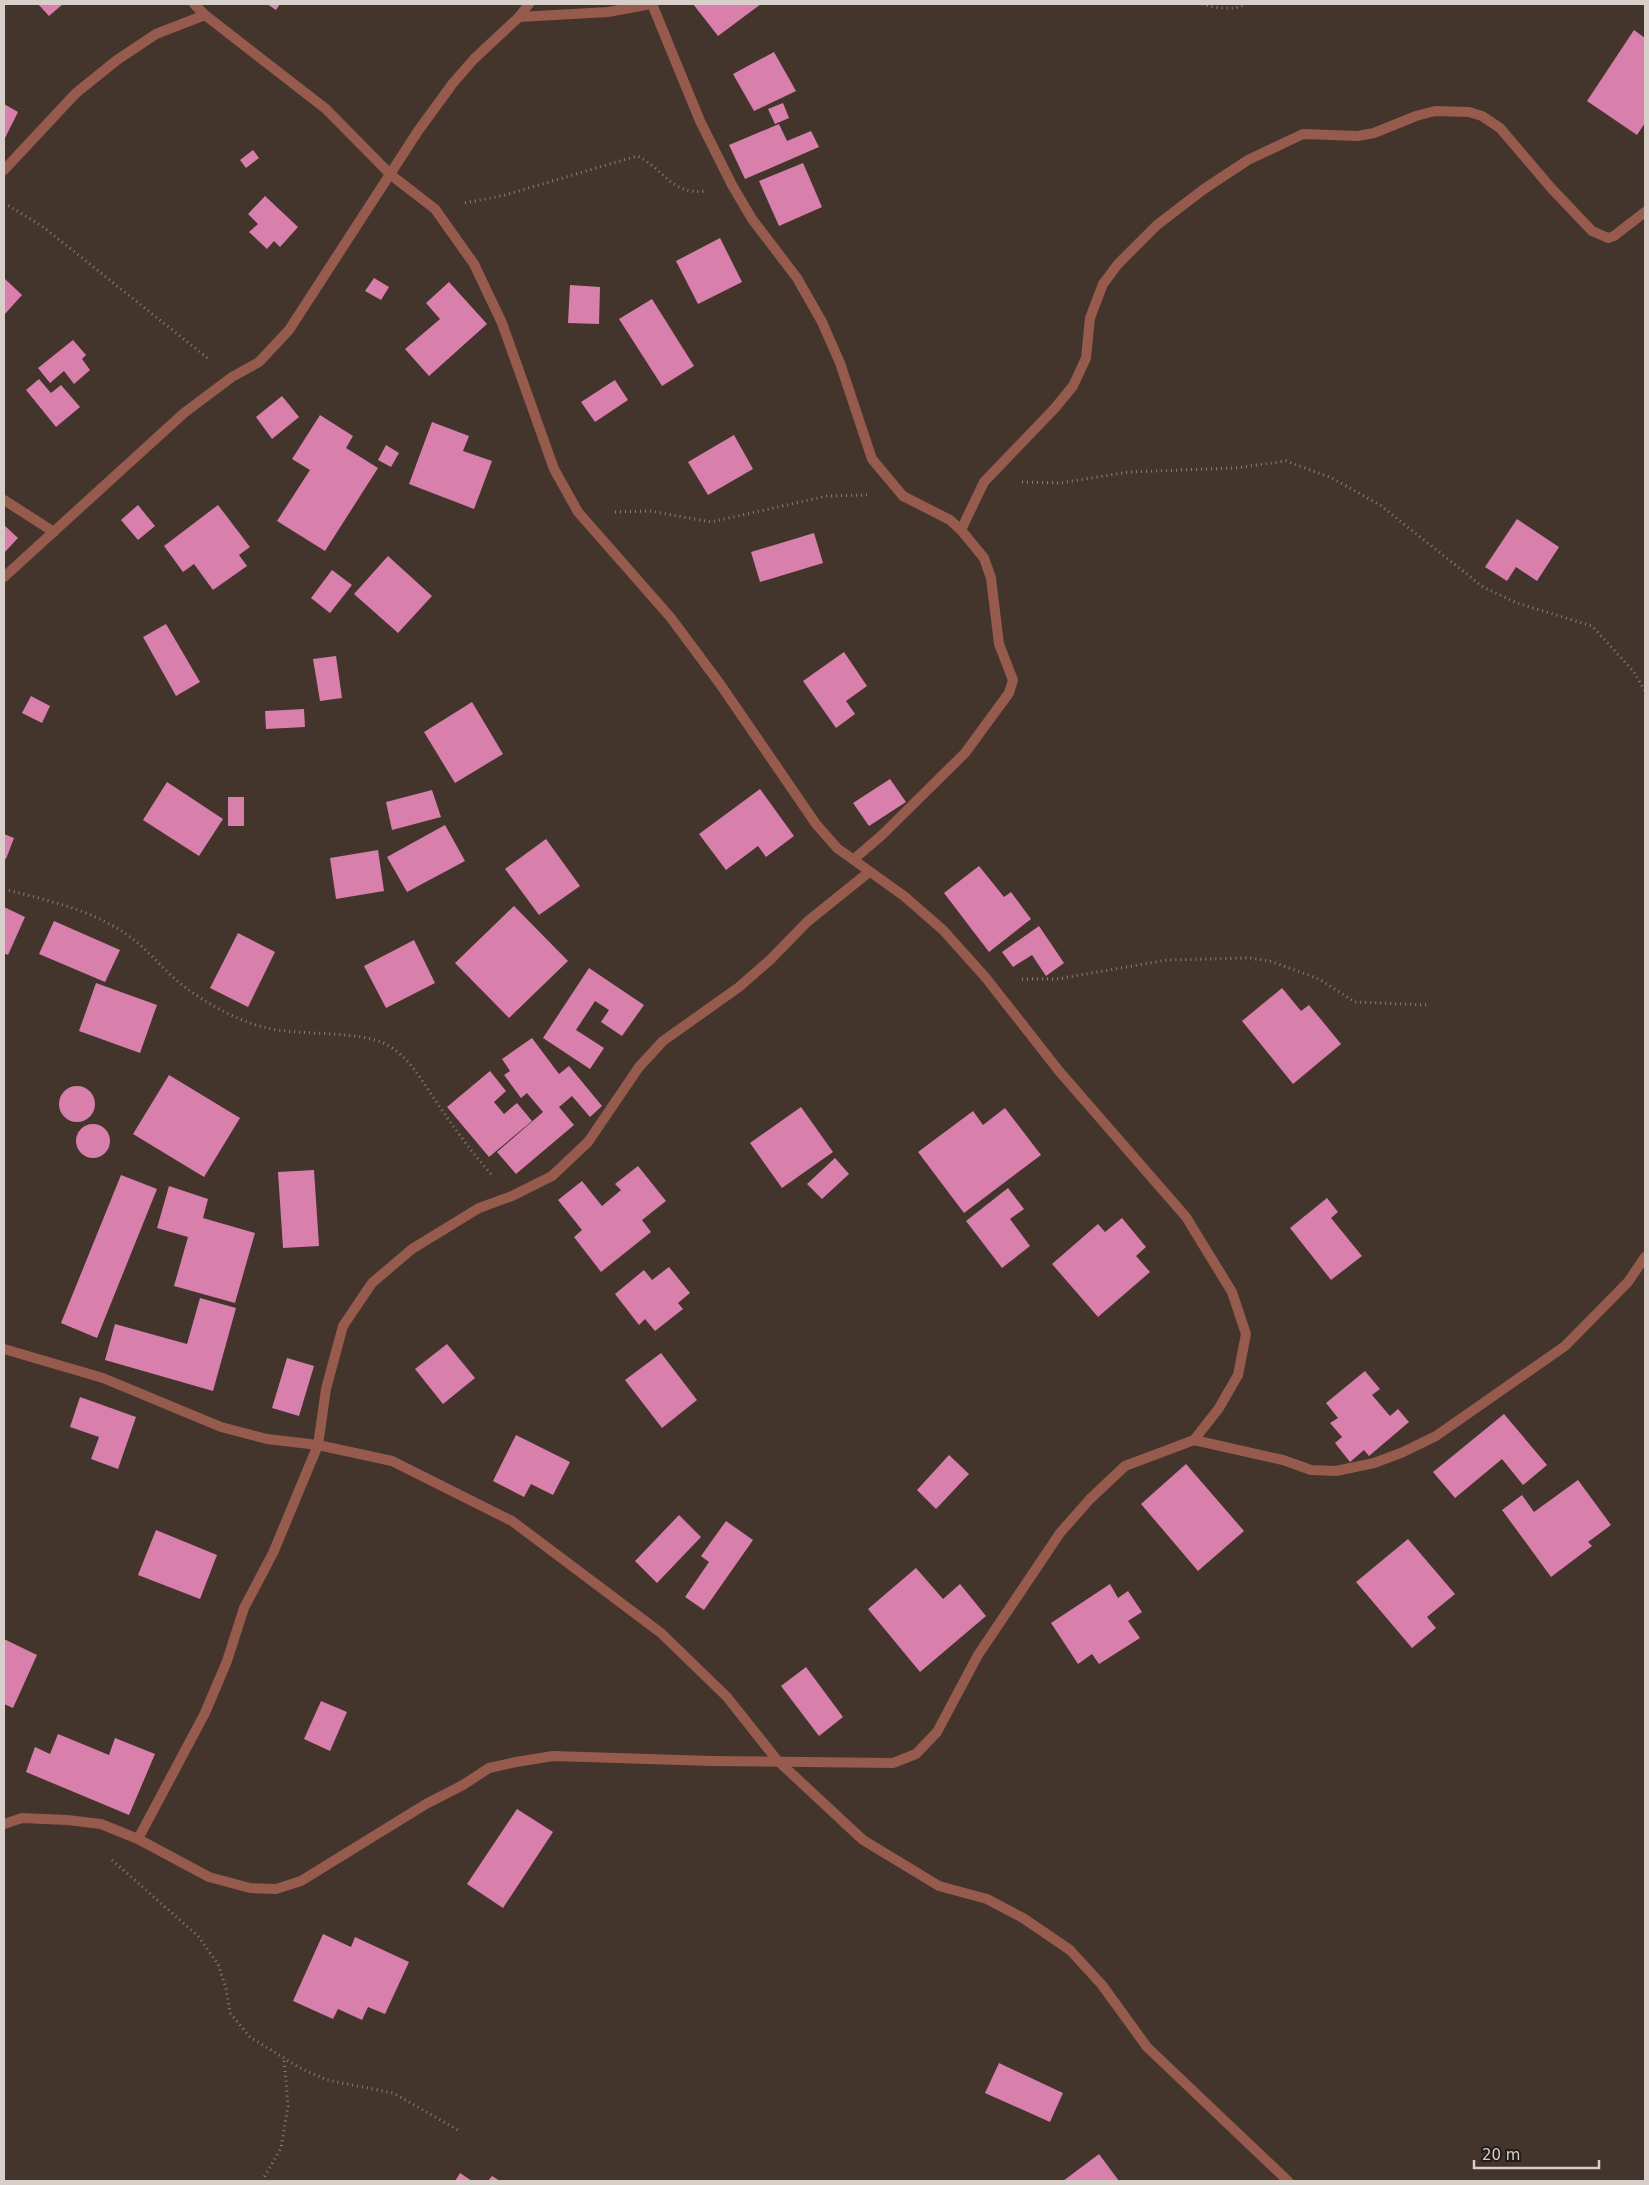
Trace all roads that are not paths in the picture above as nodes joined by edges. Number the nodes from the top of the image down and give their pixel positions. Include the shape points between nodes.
1 (194, 4) edge
2 (529, 4) edge
3 (652, 4) edge
4 (205, 15) junction
5 (520, 17) junction
6 (4, 170) edge
7 (391, 175) junction
8 (1645, 212) edge
9 (4, 500) edge
10 (961, 530) junction
11 (54, 532) junction
12 (4, 577) edge
13 (854, 859) junction
14 (869, 872) junction
15 (1645, 1257) edge
16 (4, 1348) edge
17 (1194, 1440) junction
18 (318, 1445) junction
19 (777, 1760) junction
20 (4, 1824) edge
21 (138, 1839) junction
22 (1288, 2181) edge

1 - 4 street
2 - 5 street
3 - 5 street via 608,12
3 - 10 street via 700,121 732,185 752,219 797,278 822,322 846,379 872,459 902,496 950,520
4 - 6 street via 156,34 117,60 76,93
4 - 7 street via 326,109
5 - 7 street via 474,59 454,83 418,131
7 - 11 street via 289,330 259,362 232,377 184,413
7 - 13 street via 435,209 474,264 502,323 554,469 578,512 671,618 816,824 837,848
8 - 10 street via 1614,236 1608,238 1592,232 1500,128 1469,112 1435,111 1358,136 1303,134 1248,160 1204,188 1156,225 1123,258 1103,284 1090,318 1086,358 1073,386 984,482
9 - 11 street
10 - 13 street via 984,558 991,578 999,644 1013,680 1010,693 965,753
11 - 12 street
13 - 14 street
14 - 17 street via 904,896 943,930 986,978 1059,1071 1186,1218 1232,1292 1246,1334 1238,1375 1219,1408
14 - 18 street via 807,922 739,987 663,1041 639,1067 588,1142 552,1176 479,1208 412,1249 372,1283 343,1326 326,1389
15 - 17 street via 1628,1282 1564,1346 1436,1436 1401,1453 1336,1471 1311,1470 1283,1460
16 - 18 street via 103,1378 222,1427 267,1439
17 - 19 street via 1125,1466 1078,1512 1060,1533 978,1655 937,1732 916,1754 893,1763 873,1765
18 - 19 street via 392,1462 512,1521 661,1633 727,1697
18 - 21 street via 273,1553 244,1608 205,1713
19 - 21 street via 553,1756 489,1768 301,1880 276,1889 250,1888 208,1877
19 - 22 street via 863,1840 939,1886 994,1903 1050,1934 1070,1950 1102,1984 1147,2047
20 - 21 street via 22,1818 67,1820 101,1824

